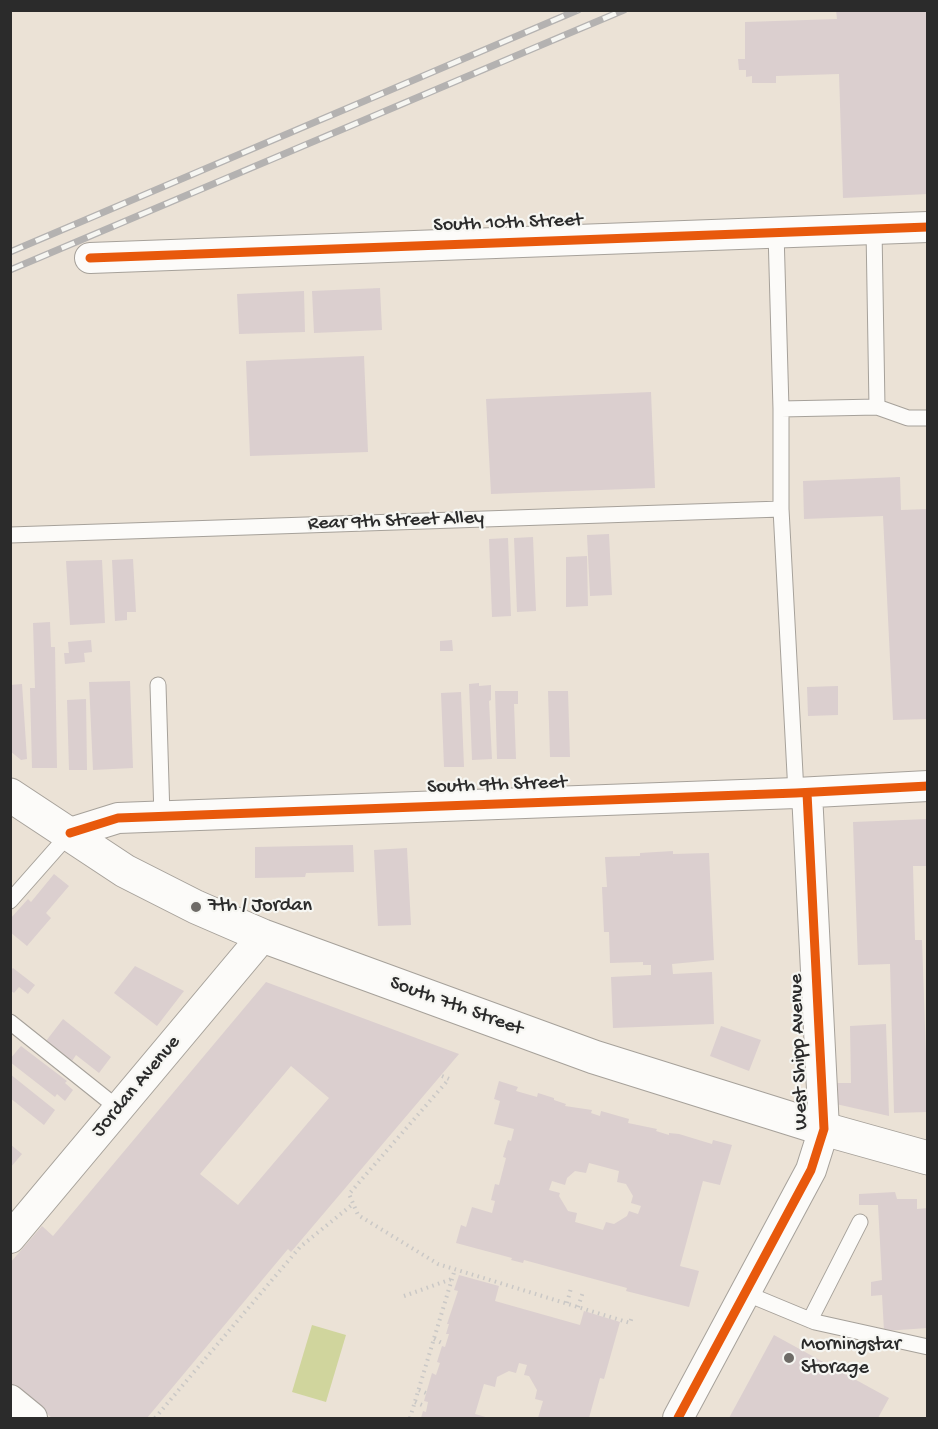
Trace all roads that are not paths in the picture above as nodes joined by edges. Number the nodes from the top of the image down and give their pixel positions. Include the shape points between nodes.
1 (927, 227) edge
2 (874, 229) junction
3 (776, 232) junction
4 (90, 258) dead end
5 (877, 407) junction
6 (781, 409) junction
7 (927, 418) edge
8 (781, 509) junction
9 (10, 535) edge
10 (158, 686) dead end
11 (927, 786) edge
12 (801, 793) junction
13 (10, 795) edge
14 (162, 817) junction
15 (70, 833) junction
16 (10, 902) edge
17 (263, 936) junction
18 (10, 1022) edge
19 (119, 1109) junction
20 (824, 1129) junction
21 (927, 1158) edge
22 (860, 1222) dead end
23 (10, 1238) edge
24 (745, 1293) junction
25 (810, 1320) junction
26 (927, 1347) edge
27 (10, 1400) edge
28 (32, 1419) edge
29 (678, 1419) edge

1 - 2 street, South 10th Street
2 - 3 street, South 10th Street
2 - 5 lane
3 - 4 street, South 10th Street
3 - 6 lane
5 - 6 lane
5 - 7 lane via 908,418
6 - 8 lane
8 - 9 lane, Rear 9th Street Alley
8 - 12 lane
10 - 14 lane
11 - 12 street, South 9th Street
12 - 14 street, South 9th Street
12 - 20 street, West Shipp Avenue
13 - 15 main road, South 7th Street
14 - 15 street, South 9th Street via 118,818
15 - 16 lane
15 - 17 main road, South 7th Street via 125,870
17 - 19 street, Jordan Avenue
17 - 20 main road, South 7th Street via 594,1057
18 - 19 lane
19 - 23 street, Jordan Avenue
20 - 21 main road, South 7th Street
20 - 24 street, West Shipp Avenue via 811,1170
22 - 25 lane
24 - 25 lane
24 - 29 street, West Shipp Avenue
25 - 26 lane
27 - 28 street

